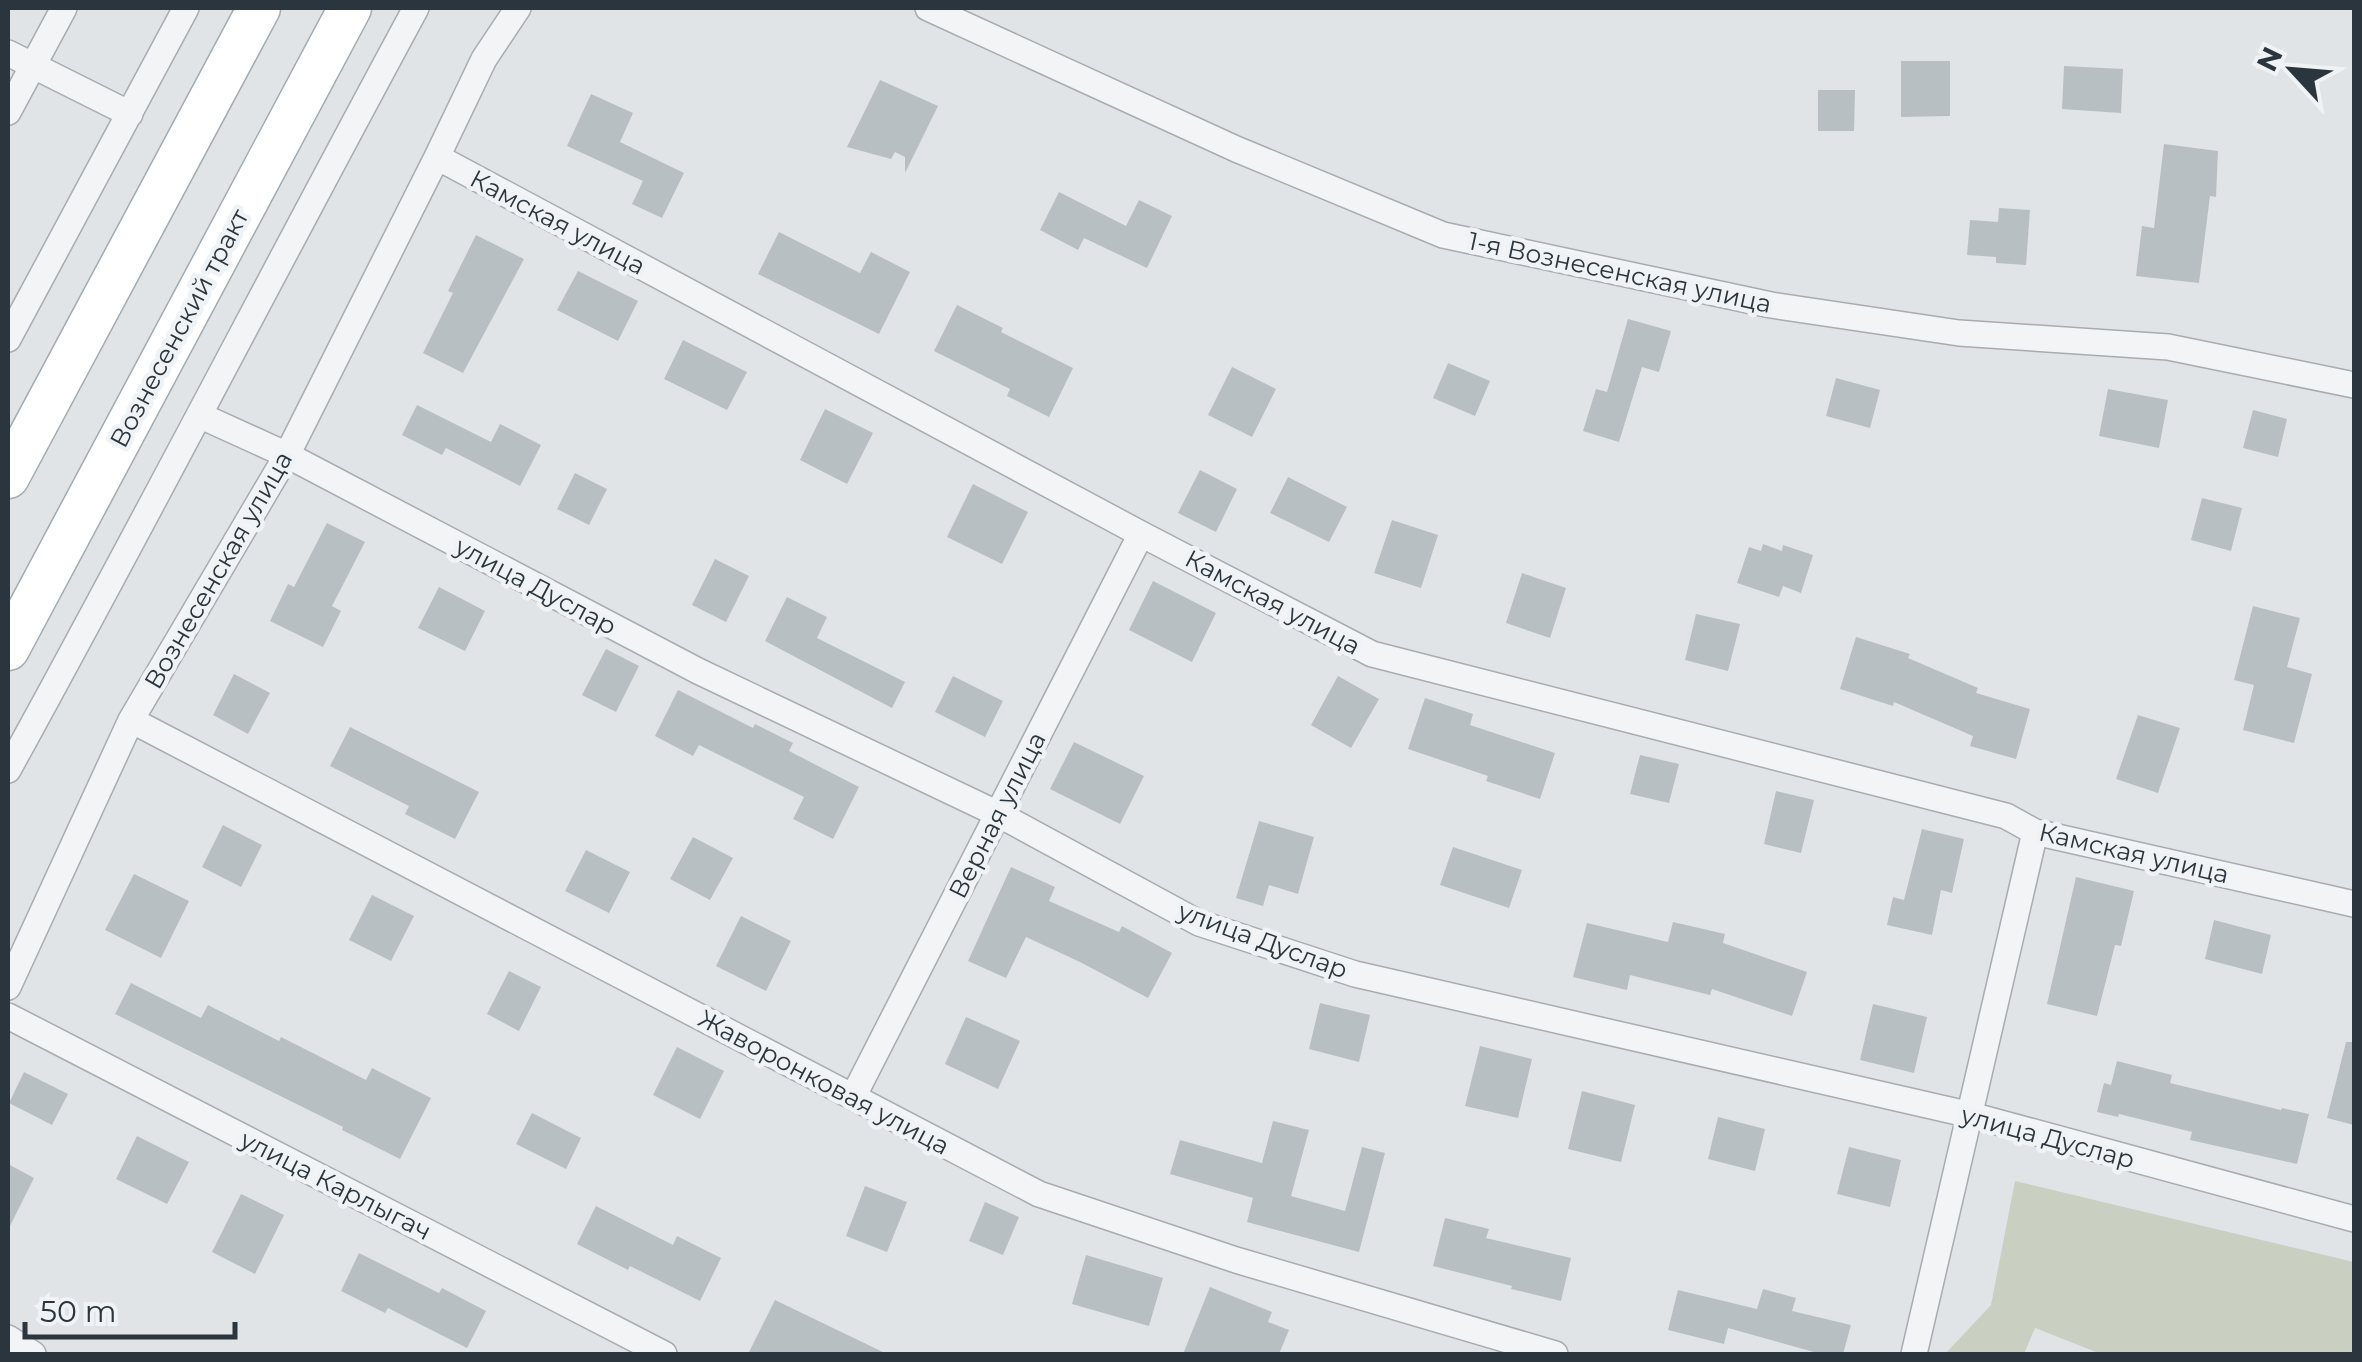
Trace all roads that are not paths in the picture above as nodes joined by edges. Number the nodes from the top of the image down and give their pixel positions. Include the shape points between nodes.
1 (64, 8) edge
2 (186, 8) edge
3 (259, 8) edge
4 (350, 8) edge
5 (416, 8) edge
6 (518, 8) edge
7 (928, 8) edge
8 (8, 53) edge
9 (32, 66) junction
10 (8, 112) edge
11 (130, 114) junction
12 (438, 157) junction
13 (8, 339) edge
14 (2354, 385) edge
15 (199, 415) junction
16 (286, 455) junction
17 (8, 477) edge
18 (1142, 534) junction
19 (8, 649) edge
20 (131, 720) junction
21 (8, 770) edge
22 (998, 814) junction
23 (2035, 832) junction
24 (2354, 904) edge
25 (8, 987) edge
26 (8, 1016) edge
27 (853, 1098) junction
28 (1971, 1115) junction
29 (2354, 1220) edge
30 (8, 1338) edge
31 (33, 1354) edge
32 (664, 1354) edge
33 (1555, 1354) edge
34 (1914, 1354) edge

1 - 9 street
2 - 11 street
3 - 17 main road
4 - 19 main road, Вознесенский тракт
5 - 15 street
6 - 12 street, Вознесенская улица via 484,58
7 - 14 street, 1-я Вознесенская улица via 1443,235 1771,305 1959,333 2168,347
8 - 9 street
9 - 10 street
9 - 11 street
11 - 13 street
12 - 16 street, Вознесенская улица
12 - 18 street, Камская улица
15 - 16 street, улица Дуслар
15 - 21 street
16 - 20 street, Вознесенская улица
16 - 22 street, улица Дуслар via 698,671
18 - 22 street, Верная улица
18 - 23 street, Камская улица via 1372,654 2006,816
20 - 25 street, Вознесенская улица
20 - 27 street, Жаворонковая улица
22 - 27 street, Верная улица
22 - 28 street, улица Дуслар via 1199,923 1355,974
23 - 24 street, Камская улица
23 - 28 street
26 - 32 street, улица Карлыгач
27 - 33 street, Жаворонковая улица via 1038,1194
28 - 29 street, улица Дуслар
28 - 34 street
30 - 31 street

